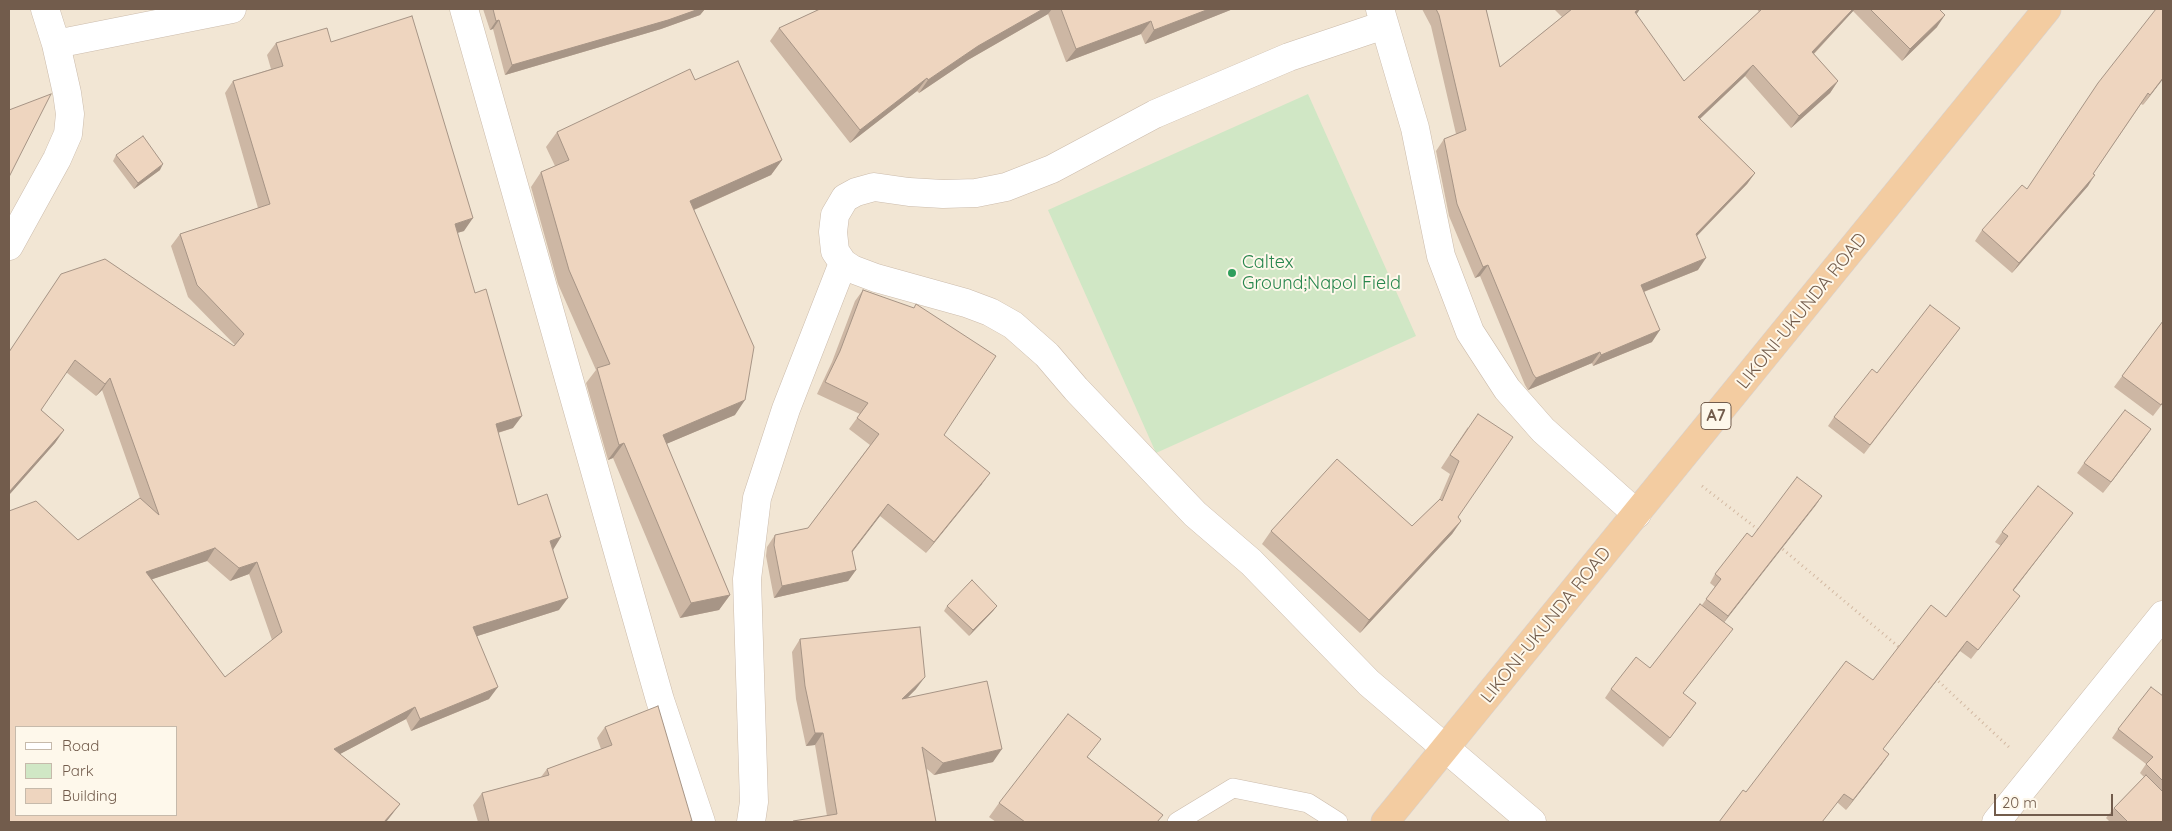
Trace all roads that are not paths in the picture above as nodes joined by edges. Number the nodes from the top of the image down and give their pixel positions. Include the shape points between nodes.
1 (45, 9) edge
2 (232, 9) edge
3 (464, 9) edge
4 (2047, 9) edge
5 (1382, 17) edge
6 (56, 44) junction
7 (9, 246) edge
8 (842, 263) junction
9 (1637, 514) junction
10 (2163, 615) edge
11 (1444, 748) junction
12 (701, 822) edge
13 (751, 822) edge
14 (1177, 822) edge
15 (1338, 822) edge
16 (1385, 822) edge
17 (1532, 822) edge
18 (1996, 822) edge

1 - 6 street
2 - 6 street
3 - 12 street via 660,700
4 - 9 highway, LIKONI-UKUNDA ROAD / A7
5 - 8 street via 1155,114 1052,169 1006,187 976,193 909,192 874,187 856,192 845,198 836,215 833,232 835,251
5 - 9 street via 1414,128 1442,256 1470,332 1507,389 1543,430
6 - 7 street via 70,114 68,134
8 - 11 street via 876,278 966,303 1013,325 1048,355 1195,514 1251,562 1369,683
8 - 13 street via 786,409 757,498 747,578 754,802
9 - 11 highway, LIKONI-UKUNDA ROAD / A7
10 - 18 street
11 - 16 highway, LIKONI-UKUNDA ROAD / A7
11 - 17 street
14 - 15 lane via 1233,788 1308,803

